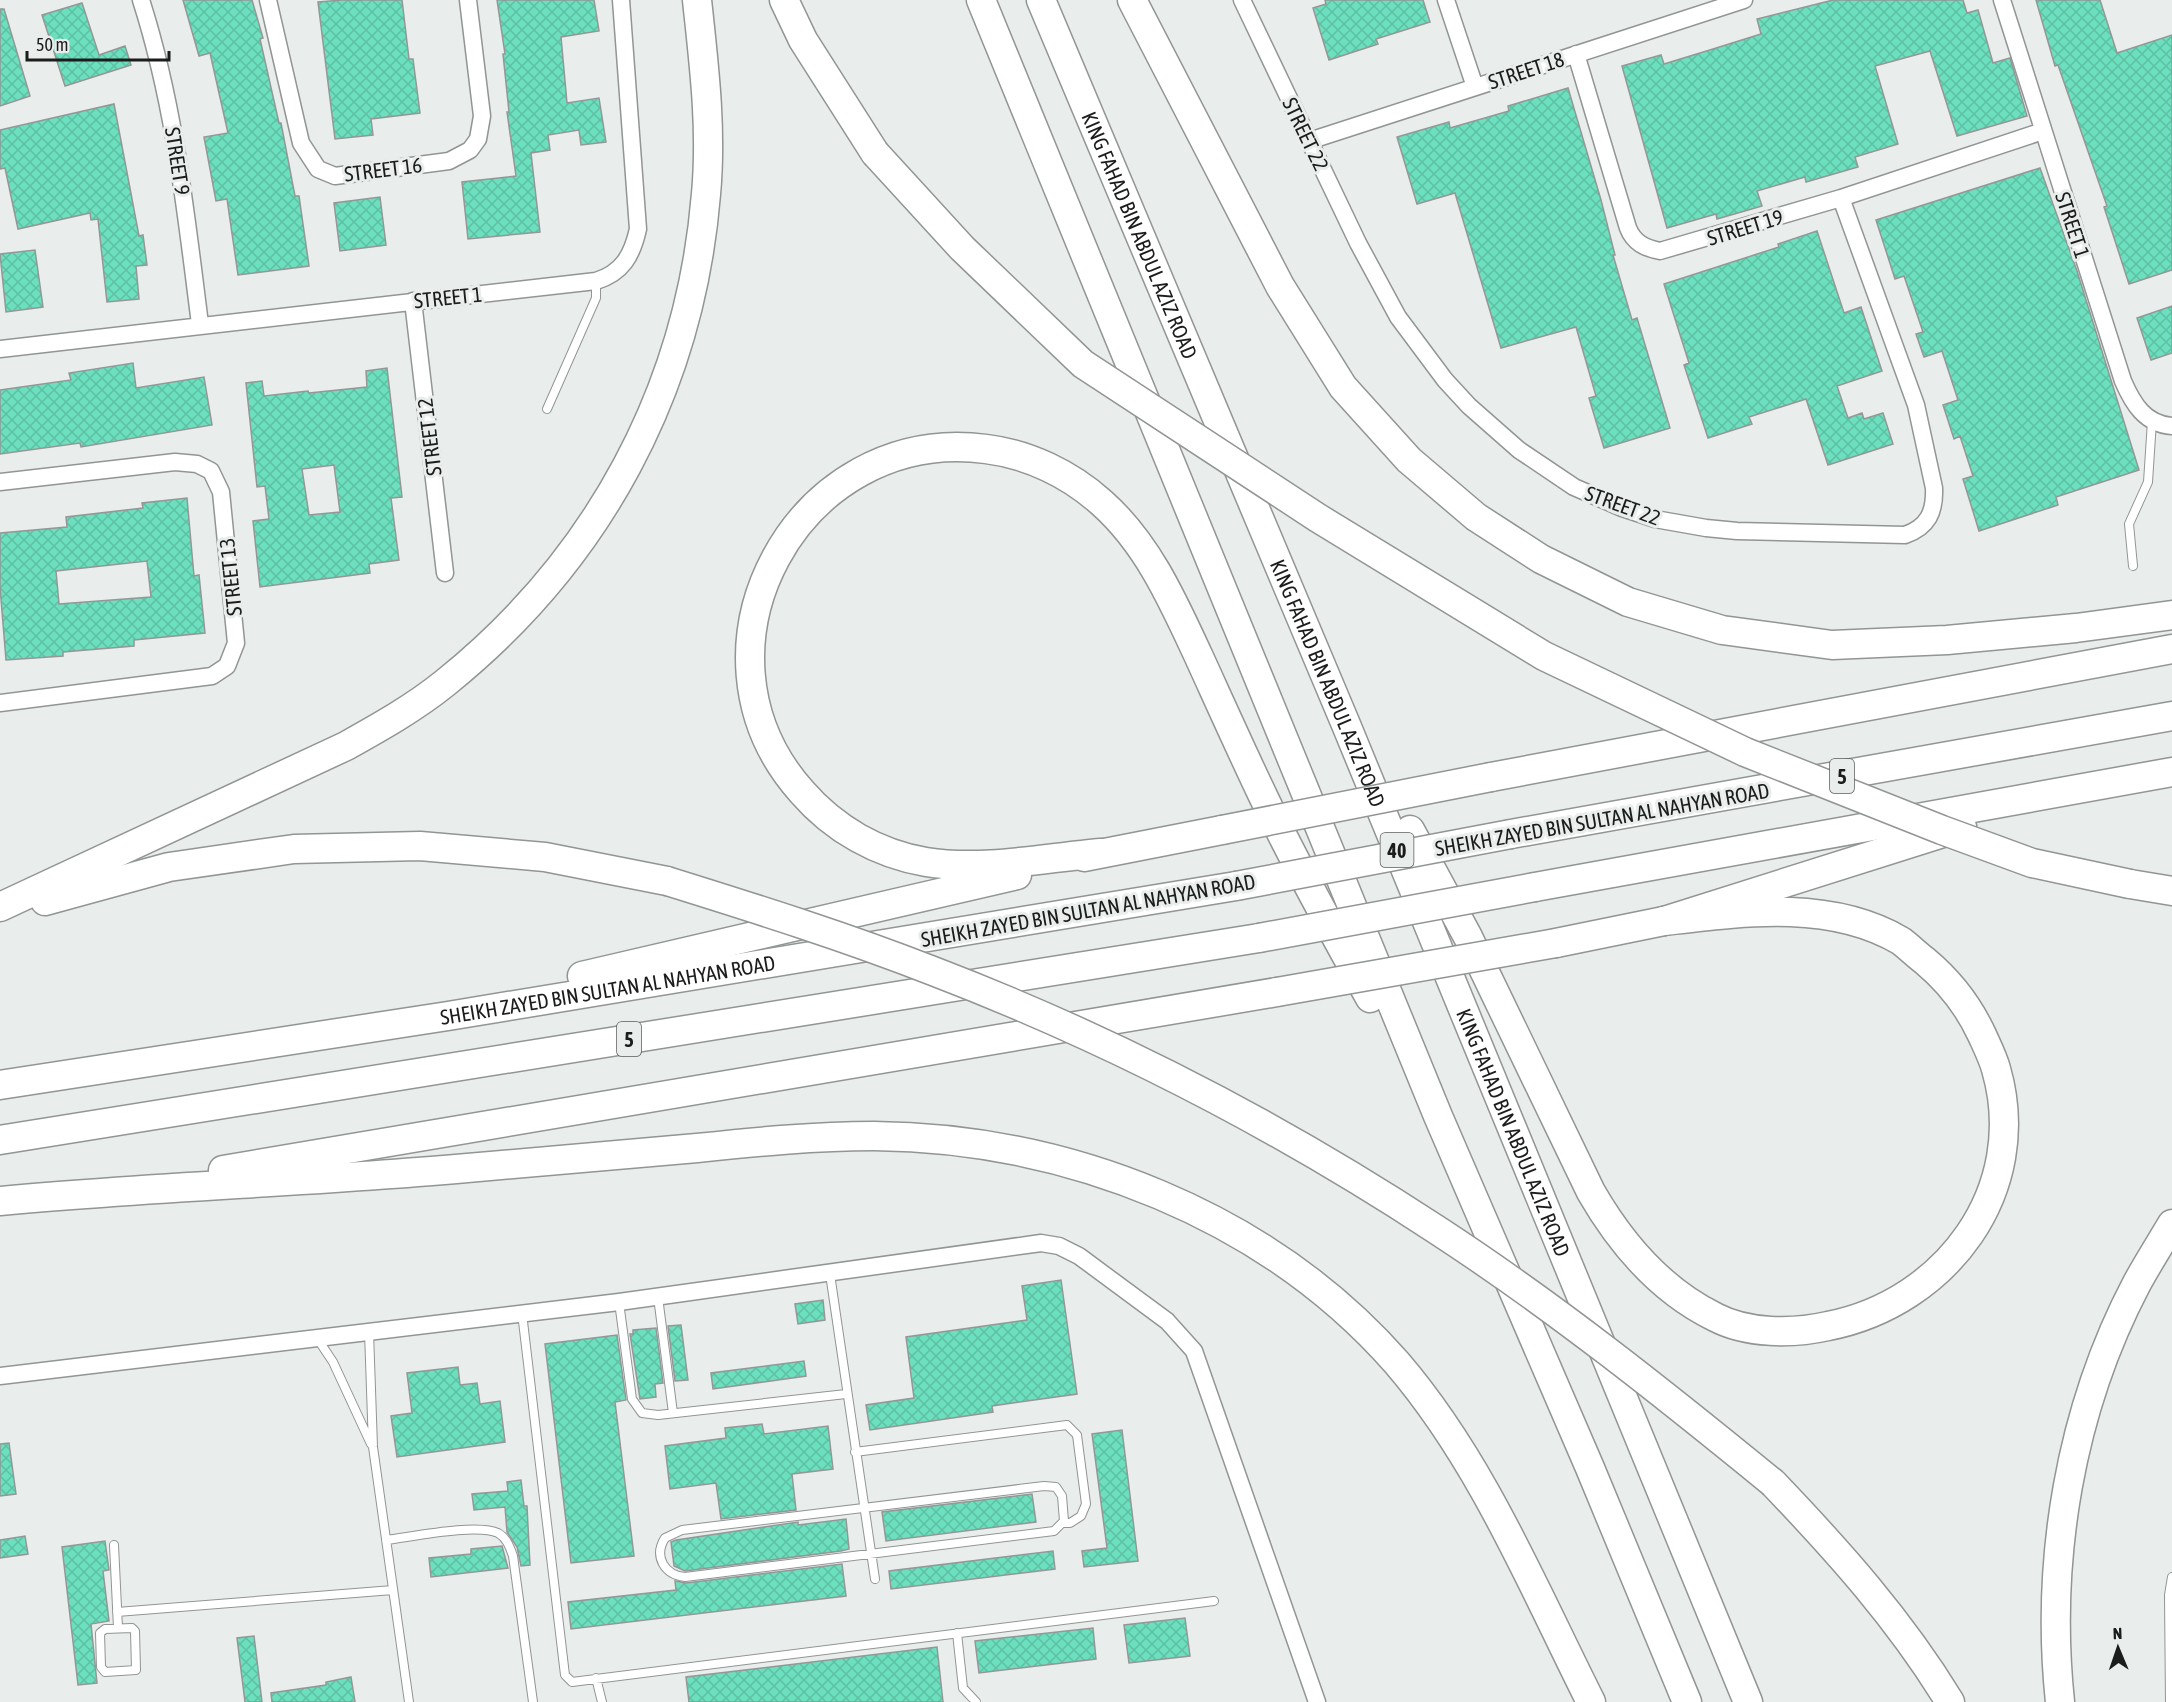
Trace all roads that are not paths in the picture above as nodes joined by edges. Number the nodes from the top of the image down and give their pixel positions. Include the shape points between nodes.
1 (141, 0) edge
2 (268, 0) edge
3 (468, 0) edge
4 (621, 0) edge
5 (697, 0) edge
6 (784, 0) edge
7 (981, 0) edge
8 (1041, 0) edge
9 (1132, 0) edge
10 (1242, 0) edge
11 (1446, 0) edge
12 (1744, 0) edge
13 (2002, 0) edge
14 (1711, 5) edge
15 (1576, 54) junction
16 (1475, 87) junction
17 (2043, 132) junction
18 (1309, 141) junction
19 (1841, 198) junction
20 (596, 281) junction
21 (413, 301) junction
22 (200, 324) junction
23 (0, 349) edge
24 (548, 409) dead end
25 (2152, 421) junction
26 (2172, 426) edge
27 (0, 482) edge
28 (2133, 566) dead end
29 (445, 573) dead end
30 (2172, 615) edge
31 (2172, 649) edge
32 (0, 703) edge
33 (2172, 716) edge
34 (1347, 727) junction
35 (2161, 775) edge
36 (1101, 853) junction
37 (2172, 891) edge
38 (0, 907) edge
39 (0, 916) edge
40 (1664, 921) junction
41 (448, 1016) junction
42 (0, 1085) edge
43 (1438, 1116) junction
44 (0, 1140) edge
45 (82, 1193) junction
46 (0, 1201) edge
47 (2172, 1224) edge
48 (830, 1274) junction
49 (658, 1297) junction
50 (619, 1302) junction
51 (522, 1313) junction
52 (369, 1332) junction
53 (317, 1337) junction
54 (0, 1376) edge
55 (846, 1394) junction
56 (673, 1413) junction
57 (373, 1447) junction
58 (855, 1452) junction
59 (864, 1507) junction
60 (1063, 1523) junction
61 (386, 1540) junction
62 (114, 1545) dead end
63 (871, 1554) junction
64 (2172, 1577) edge
65 (875, 1580) dead end
66 (393, 1590) junction
67 (1214, 1601) dead end
68 (117, 1612) junction
69 (118, 1628) junction
70 (957, 1633) junction
71 (596, 1678) junction
72 (409, 1702) edge
73 (533, 1702) edge
74 (602, 1702) edge
75 (975, 1702) edge
76 (1317, 1702) edge
77 (1591, 1702) edge
78 (1687, 1702) edge
79 (1748, 1702) edge
80 (1950, 1702) edge
81 (2060, 1702) edge
82 (2170, 1702) edge

1 - 22 street, STREET 9 via 159,59 177,144
2 - 3 street, STREET 16 via 301,143 318,169 335,176 449,161 470,150 482,129 482,116
4 - 20 street, STREET 1 via 638,229 619,270
5 - 38 highway via 708,107 706,193 702,234 680,337 656,406 620,483 552,578 481,652 400,715 346,747
6 - 37 highway, bridge via 803,40 875,153 962,248 1083,364 1318,518 1544,656 1745,752 2032,863
7 - 43 highway
8 - 34 highway, KING FAHAD BIN ABDUL AZIZ ROAD / 40
9 - 30 highway via 1280,286 1343,387 1409,460 1476,518 1541,559 1628,602 1722,630 1832,645 1947,640
10 - 18 street, STREET 22
11 - 16 street
12 - 14 street, STREET 18
13 - 17 street, STREET 1
14 - 15 street, STREET 18
15 - 16 street, STREET 18
15 - 19 street, STREET 19 via 1624,219 1630,234 1642,246 1669,251
16 - 18 street, STREET 18
17 - 19 street, STREET 19
17 - 25 street, STREET 1 via 2123,381 2137,408
18 - 19 street, STREET 22 via 1376,280 1420,348 1469,406 1548,471 1614,505 1683,525 1737,531 1905,535 1923,526 1932,511 1932,471 1916,405
20 - 21 street, STREET 1
20 - 24 lane via 596,298
21 - 22 street, STREET 1
21 - 29 street, STREET 12
22 - 23 street, STREET 1
25 - 26 street
25 - 28 lane via 2148,482 2130,524
27 - 32 street, STREET 13 via 164,462 197,464 211,471 221,492 236,643 227,666 212,676
31 - 36 highway, bridge
33 - 41 highway, SHEIKH ZAYED BIN SULTAN AL NAHYAN ROAD / 5, bridge via 1236,886
34 - 40 highway via 1468,937 1591,1192 1631,1252 1656,1277 1716,1318 1781,1331 1846,1323 1886,1306 1934,1276 1955,1256 1986,1208 2000,1162 2004,1124 1996,1068 1974,1018 1942,975 1900,941 1851,921 1780,912 1744,912
34 - 79 highway, KING FAHAD BIN ABDUL AZIZ ROAD / 40
35 - 40 highway via 1990,818
35 - 44 highway, 5, bridge via 1259,938
36 - 41 highway via 558,982
36 - 43 highway via 966,865 903,857 863,841 826,816 782,766 761,724 755,702 750,662 754,623 765,580 787,537 837,485 902,453 974,447 1019,456 1062,474 1118,518 1166,587 1304,878
39 - 80 highway, bridge via 169,867 294,849 420,846 545,857 667,881 802,923 934,971 1065,1026 1192,1088 1315,1155 1552,1309 1773,1483 1844,1556 1896,1621
40 - 45 highway, bridge via 1277,992
41 - 42 highway, SHEIKH ZAYED BIN SULTAN AL NAHYAN ROAD / 5
43 - 78 highway
45 - 46 highway
45 - 77 highway via 319,1180 874,1136 1002,1146 1108,1174 1197,1211 1270,1253 1336,1304 1395,1362 1444,1425 1493,1508
47 - 81 highway via 2137,1284 2106,1353 2087,1405 2071,1468 2056,1597
48 - 49 street
48 - 55 lane
48 - 76 street via 1050,1244 1079,1256 1178,1330 1200,1363
49 - 50 street
49 - 56 lane
50 - 51 street
50 - 56 lane via 633,1403 646,1414
51 - 52 street
51 - 71 lane via 565,1675 572,1682
52 - 53 street
52 - 57 lane
53 - 54 street
53 - 57 lane
55 - 56 lane
55 - 58 lane
57 - 61 lane
58 - 59 lane
58 - 60 lane via 1067,1425 1077,1435 1086,1504 1081,1516
59 - 60 lane via 1052,1486 1062,1496
59 - 63 lane
59 - 63 lane via 682,1530 665,1538 660,1556 670,1573 685,1576
60 - 63 lane via 1049,1532
61 - 66 lane
61 - 73 lane via 476,1529 505,1538 513,1556
62 - 68 lane
63 - 65 lane
64 - 82 lane
66 - 68 lane
66 - 72 lane
67 - 70 lane
68 - 69 lane
69 - 69 lane via 99,1633 102,1669 106,1673 133,1671 137,1667 135,1631 130,1627
70 - 71 lane
70 - 75 lane via 963,1688
71 - 74 lane

